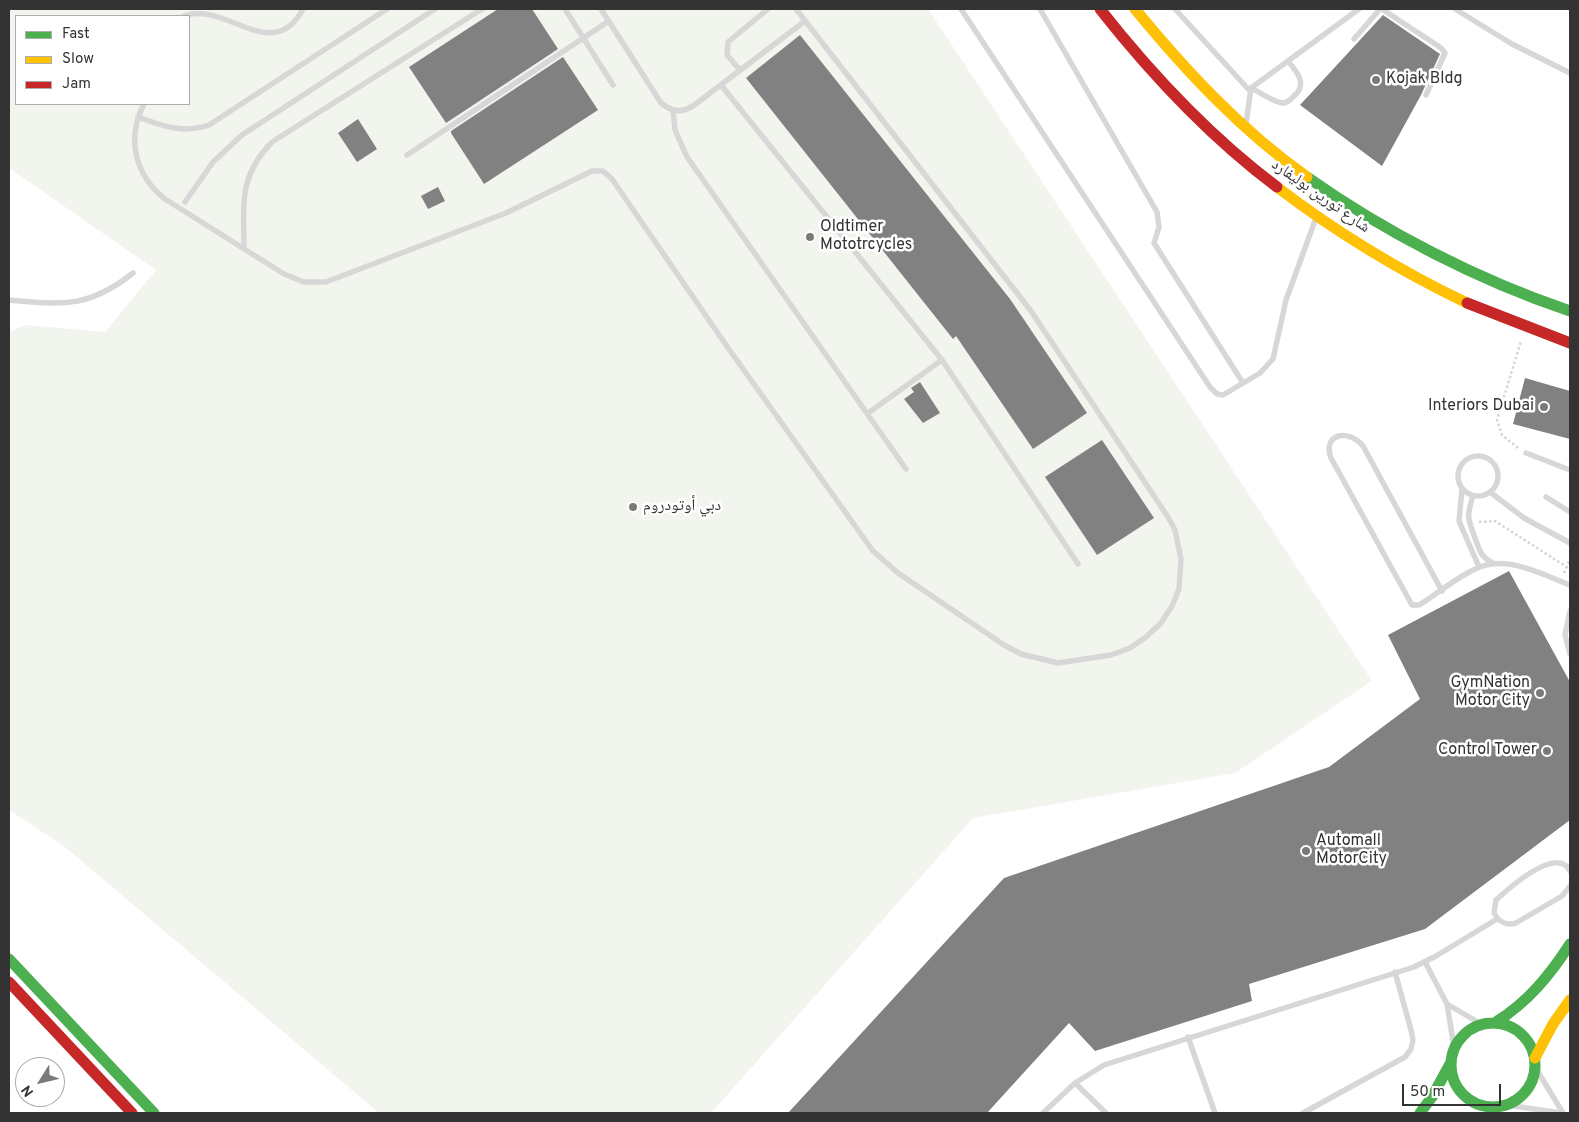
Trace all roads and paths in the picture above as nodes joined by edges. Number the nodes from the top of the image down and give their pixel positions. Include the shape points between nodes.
1 (303, 9) edge
2 (387, 9) edge
3 (435, 9) edge
4 (482, 9) edge
5 (565, 9) edge
6 (601, 9) edge
7 (768, 9) edge
8 (796, 9) edge
9 (961, 9) edge
10 (1040, 9) edge
11 (1100, 9) edge
12 (1135, 9) edge
13 (1175, 9) edge
14 (1359, 9) edge
15 (1381, 9) edge
16 (1455, 9) edge
17 (187, 15) edge
18 (805, 20) junction
19 (609, 22) junction
20 (584, 38) junction
21 (1354, 39) dead end
22 (1288, 61) junction
23 (740, 70) junction
24 (1570, 72) edge
25 (613, 85) dead end
26 (721, 85) junction
27 (1251, 90) junction
28 (1426, 95) dead end
29 (144, 105) edge
30 (673, 110) junction
31 (138, 116) junction
32 (1245, 126) junction
33 (407, 155) dead end
34 (185, 202) dead end
35 (1316, 216) junction
36 (244, 249) junction
37 (133, 272) dead end
38 (9, 300) edge
39 (1570, 311) edge
40 (1525, 328) junction
41 (1570, 343) edge
42 (942, 360) junction
43 (1243, 383) junction
44 (868, 413) junction
45 (1526, 453) joint
46 (906, 469) dead end
47 (1570, 470) edge
48 (1462, 489) junction
49 (1490, 492) junction
50 (1473, 496) junction
51 (1546, 497) dead end
52 (1570, 512) edge
53 (1469, 525) junction
54 (1570, 543) edge
55 (1570, 559) edge
56 (1078, 564) dead end
57 (1493, 564) junction
58 (1479, 567) junction
59 (1568, 568) edge
60 (1561, 581) junction
61 (1570, 585) edge
62 (1442, 591) junction
63 (1570, 611) edge
64 (1570, 654) edge
65 (1570, 871) edge
66 (1570, 886) edge
67 (1497, 919) junction
68 (1570, 944) edge
69 (9, 959) edge
70 (1425, 962) junction
71 (1395, 972) junction
72 (9, 982) edge
73 (1570, 1000) edge
74 (1447, 1004) junction
75 (1496, 1022) junction
76 (1481, 1024) junction
77 (1188, 1037) junction
78 (1454, 1047) junction
79 (1535, 1063) junction
80 (1450, 1064) junction
81 (1075, 1083) junction
82 (1507, 1105) junction
83 (1481, 1106) junction
84 (132, 1113) edge
85 (154, 1113) edge
86 (1043, 1113) edge
87 (1106, 1113) edge
88 (1215, 1113) edge
89 (1303, 1113) edge
90 (1420, 1113) edge
91 (1465, 1113) edge
92 (1562, 1113) edge

1 - 17 lane via 292,24 272,32 209,13
2 - 31 lane via 209,125 182,130
3 - 34 lane via 242,135 213,162
4 - 36 lane via 268,147 252,165 246,185
5 - 20 lane
6 - 19 lane
7 - 23 lane via 728,42 728,55
8 - 18 lane
9 - 43 lane via 1210,387 1223,395
10 - 43 lane via 1156,212 1159,228 1154,243
11 - 35 main road, شارع تورين بوليفارد via 1137,56 1202,126
12 - 32 main road, شارع تورين بوليفارد via 1177,60
13 - 27 lane
14 - 22 lane
15 - 21 lane
15 - 28 lane via 1445,53
16 - 24 lane via 1512,44
18 - 23 lane
18 - 36 lane via 1031,311 1175,530 1181,559 1179,589 1161,623 1130,648 1111,655 1058,663 1021,654 880,559 726,345 612,179 603,171 592,171 506,212 326,282 293,279
19 - 20 lane
19 - 30 lane via 661,103
20 - 25 lane
20 - 33 lane
22 - 27 lane
22 - 27 lane via 1302,82 1300,91 1288,102 1282,103
23 - 26 lane
26 - 30 lane via 687,110
26 - 42 lane
27 - 32 lane
29 - 31 lane
30 - 44 lane via 675,130 687,157
31 - 36 lane via 134,149 145,178 154,190
32 - 39 main road, شارع تورين بوليفارد via 1298,171 1377,223 1450,260
35 - 40 main road, شارع تورين بوليفارد via 1410,274
35 - 43 lane via 1288,292 1273,359
37 - 38 lane via 102,294 84,301 46,304
40 - 41 main road, شارع تورين بوليفارد
40 - 45 path via 1497,420 1502,435
42 - 44 lane
42 - 56 lane
44 - 46 lane
45 - 47 lane
48 - 49 lane via 1458,481 1461,464 1475,456 1491,461 1496,468 1496,485
48 - 50 lane
48 - 58 lane via 1459,521
49 - 50 lane
49 - 54 lane via 1524,518
50 - 53 lane via 1468,513
51 - 52 lane
53 - 57 lane via 1479,553
53 - 59 path via 1495,521
55 - 59 path
57 - 58 lane
57 - 60 lane via 1518,566
58 - 62 lane
59 - 60 path
60 - 61 lane
62 - 62 lane via 1419,605 1410,603 1331,458 1328,451 1335,438 1342,434 1350,435 1363,446
63 - 64 lane via 1565,634
65 - 67 lane via 1563,863 1555,861 1541,866 1496,900 1494,913
66 - 67 lane via 1562,896 1522,921 1509,925
67 - 70 lane
68 - 75 main road via 1526,1001
69 - 85 main road
70 - 71 lane
70 - 74 lane
71 - 77 lane
71 - 89 lane via 1411,1030 1411,1049 1398,1062
72 - 84 main road
73 - 79 main road via 1553,1024
74 - 76 lane
74 - 78 lane
75 - 76 main road
75 - 79 main road via 1517,1030 1531,1047
76 - 78 main road via 1465,1033
77 - 81 lane via 1104,1065
77 - 88 lane
78 - 80 main road
79 - 82 main road via 1531,1083 1521,1096
79 - 92 lane
80 - 83 main road via 1452,1078 1459,1090
80 - 90 main road
81 - 86 lane
81 - 87 lane
82 - 83 main road
82 - 92 lane
83 - 91 main road

